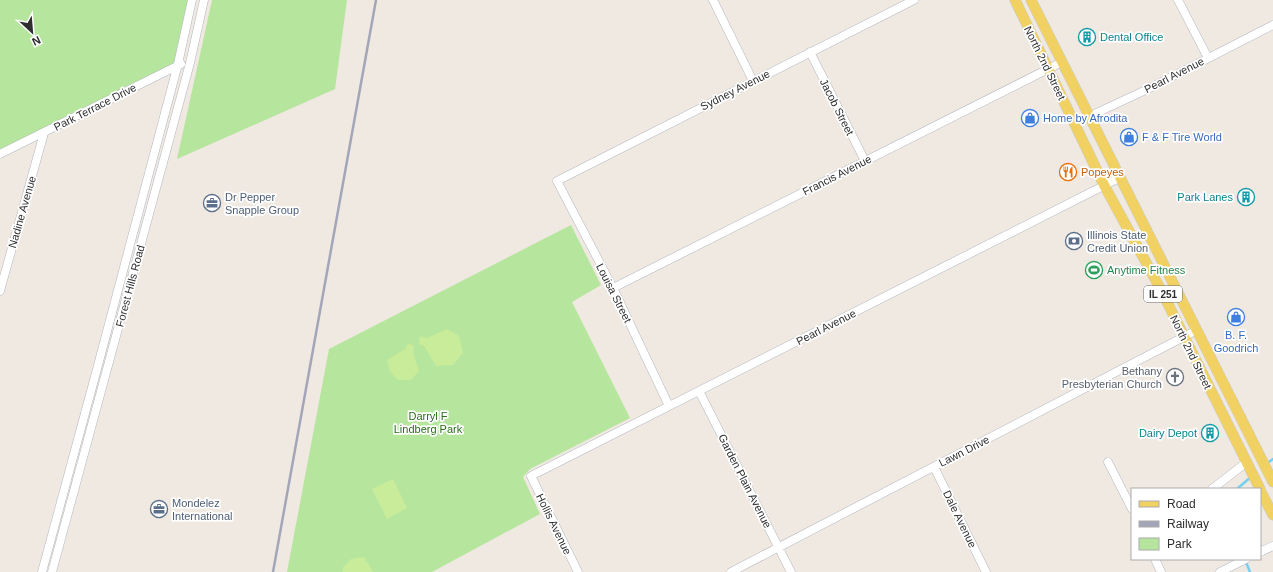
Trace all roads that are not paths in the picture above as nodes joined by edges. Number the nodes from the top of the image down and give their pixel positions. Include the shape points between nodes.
1 (192, 0) edge
2 (204, 0) edge
3 (713, 0) edge
4 (914, 0) edge
5 (1015, 0) edge
6 (1031, 0) edge
7 (1178, 0) edge
8 (1273, 25) edge
9 (810, 52) junction
10 (1208, 58) junction
11 (190, 62) junction
12 (1062, 62) junction
13 (178, 64) junction
14 (1048, 69) junction
15 (754, 81) junction
16 (1090, 116) junction
17 (1075, 124) junction
18 (44, 133) junction
19 (0, 154) edge
20 (865, 161) junction
21 (1121, 177) junction
22 (557, 181) joint
23 (1104, 186) junction
24 (141, 204) junction
25 (152, 205) junction
26 (1, 282) edge
27 (613, 288) junction
28 (0, 291) edge
29 (1197, 330) junction
30 (1184, 337) junction
31 (97, 369) junction
32 (108, 370) junction
33 (699, 391) junction
34 (670, 406) junction
35 (1108, 462) dead end
36 (1247, 464) junction
37 (934, 467) junction
38 (531, 476) joint
39 (1271, 478) edge
40 (1213, 488) edge
41 (1259, 488) edge
42 (1261, 492) edge
43 (1131, 507) edge
44 (1273, 516) edge
45 (1273, 546) edge
46 (780, 548) junction
47 (1261, 552) edge
48 (1155, 560) edge
49 (1244, 560) edge
50 (42, 572) edge
51 (52, 572) edge
52 (578, 572) edge
53 (731, 572) edge
54 (791, 572) edge
55 (986, 572) edge
56 (1161, 572) edge
57 (1220, 572) edge

1 - 13 street, Forest Hills Road
2 - 11 street, Forest Hills Road
3 - 15 street
4 - 9 street, Sydney Avenue
5 - 14 main road, North 2nd Street / IL 251
6 - 12 main road, North 2nd Street / IL 251
7 - 10 street
8 - 10 street, Pearl Avenue
9 - 15 street, Sydney Avenue
9 - 20 street, Jacob Street
10 - 16 street, Pearl Avenue
11 - 13 street, Park Terrace Drive
11 - 25 street, Forest Hills Road
12 - 14 street, Francis Avenue
12 - 16 main road, North 2nd Street / IL 251
13 - 18 street, Park Terrace Drive
13 - 24 street, Forest Hills Road
14 - 17 main road, North 2nd Street / IL 251
14 - 20 street, Francis Avenue
15 - 22 street, Sydney Avenue
16 - 17 street, Pearl Avenue
16 - 21 main road, North 2nd Street / IL 251
17 - 23 main road, North 2nd Street / IL 251
18 - 19 street, Park Terrace Drive
18 - 26 street, Nadine Avenue
20 - 27 street, Francis Avenue
21 - 23 street, Pearl Avenue
21 - 29 main road, North 2nd Street / IL 251
22 - 27 street, Louisa Street
23 - 30 main road, North 2nd Street / IL 251
23 - 33 street, Pearl Avenue
24 - 25 street
24 - 31 street, Forest Hills Road
25 - 32 street, Forest Hills Road
26 - 28 street, Nadine Avenue
27 - 34 street, Louisa Street
29 - 30 street, Lawn Drive
29 - 39 main road, North 2nd Street / IL 251
30 - 36 main road, North 2nd Street / IL 251
30 - 37 street, Lawn Drive
31 - 32 street
31 - 50 street, Forest Hills Road
32 - 51 street, Forest Hills Road
33 - 34 street, Pearl Avenue
33 - 46 street, Garden Plain Avenue
34 - 38 street, Pearl Avenue
35 - 43 street
36 - 40 street
36 - 41 main road, North 2nd Street / IL 251
37 - 46 street, Lawn Drive
37 - 55 street, Dale Avenue
38 - 52 street, Hollis Avenue
42 - 44 main road, North 2nd Street / IL 251
45 - 47 street
46 - 53 street, Lawn Drive
46 - 54 street, Garden Plain Avenue
48 - 56 street
49 - 57 street

